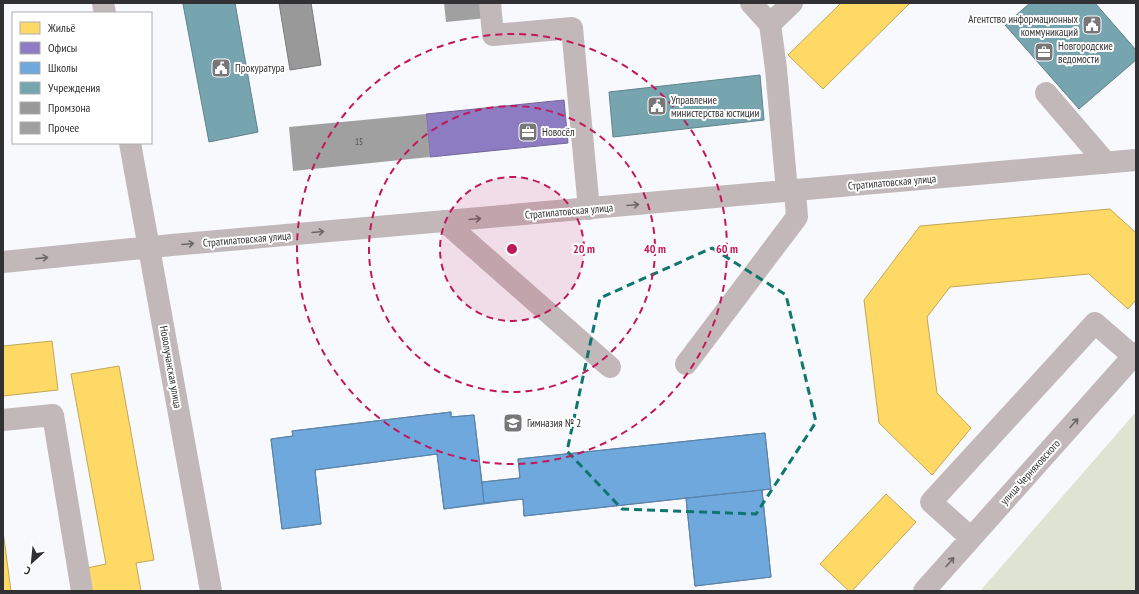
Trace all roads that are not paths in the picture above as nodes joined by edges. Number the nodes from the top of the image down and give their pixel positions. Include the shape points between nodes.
1 (490, 3) edge
2 (751, 3) edge
3 (792, 3) edge
4 (770, 24) junction
5 (1046, 93) dead end
6 (130, 144) edge
7 (1136, 160) edge
8 (1106, 163) junction
9 (791, 191) junction
10 (589, 209) junction
11 (444, 221) junction
12 (150, 247) junction
13 (3, 262) edge
14 (1134, 354) edge
15 (686, 364) dead end
16 (610, 367) dead end
17 (3, 420) edge
18 (971, 538) junction
19 (82, 591) edge
20 (211, 591) edge
21 (924, 591) edge

1 - 10 street via 493,35 572,28
2 - 4 street
3 - 4 street
4 - 9 street
5 - 8 street
6 - 12 street, Новолучанская улица
7 - 8 street, Стратилатовская улица
8 - 9 street, Стратилатовская улица
10 -> 9 street, Стратилатовская улица
9 - 15 street via 797,217
11 -> 10 street, Стратилатовская улица
12 -> 11 street, Стратилатовская улица
11 - 16 street
13 -> 12 street, Стратилатовская улица
12 - 20 street, Новолучанская улица
18 -> 14 street, улица Черняховского
14 - 18 street via 1095,323 932,502
17 - 19 street via 53,415
21 -> 18 street, улица Черняховского

